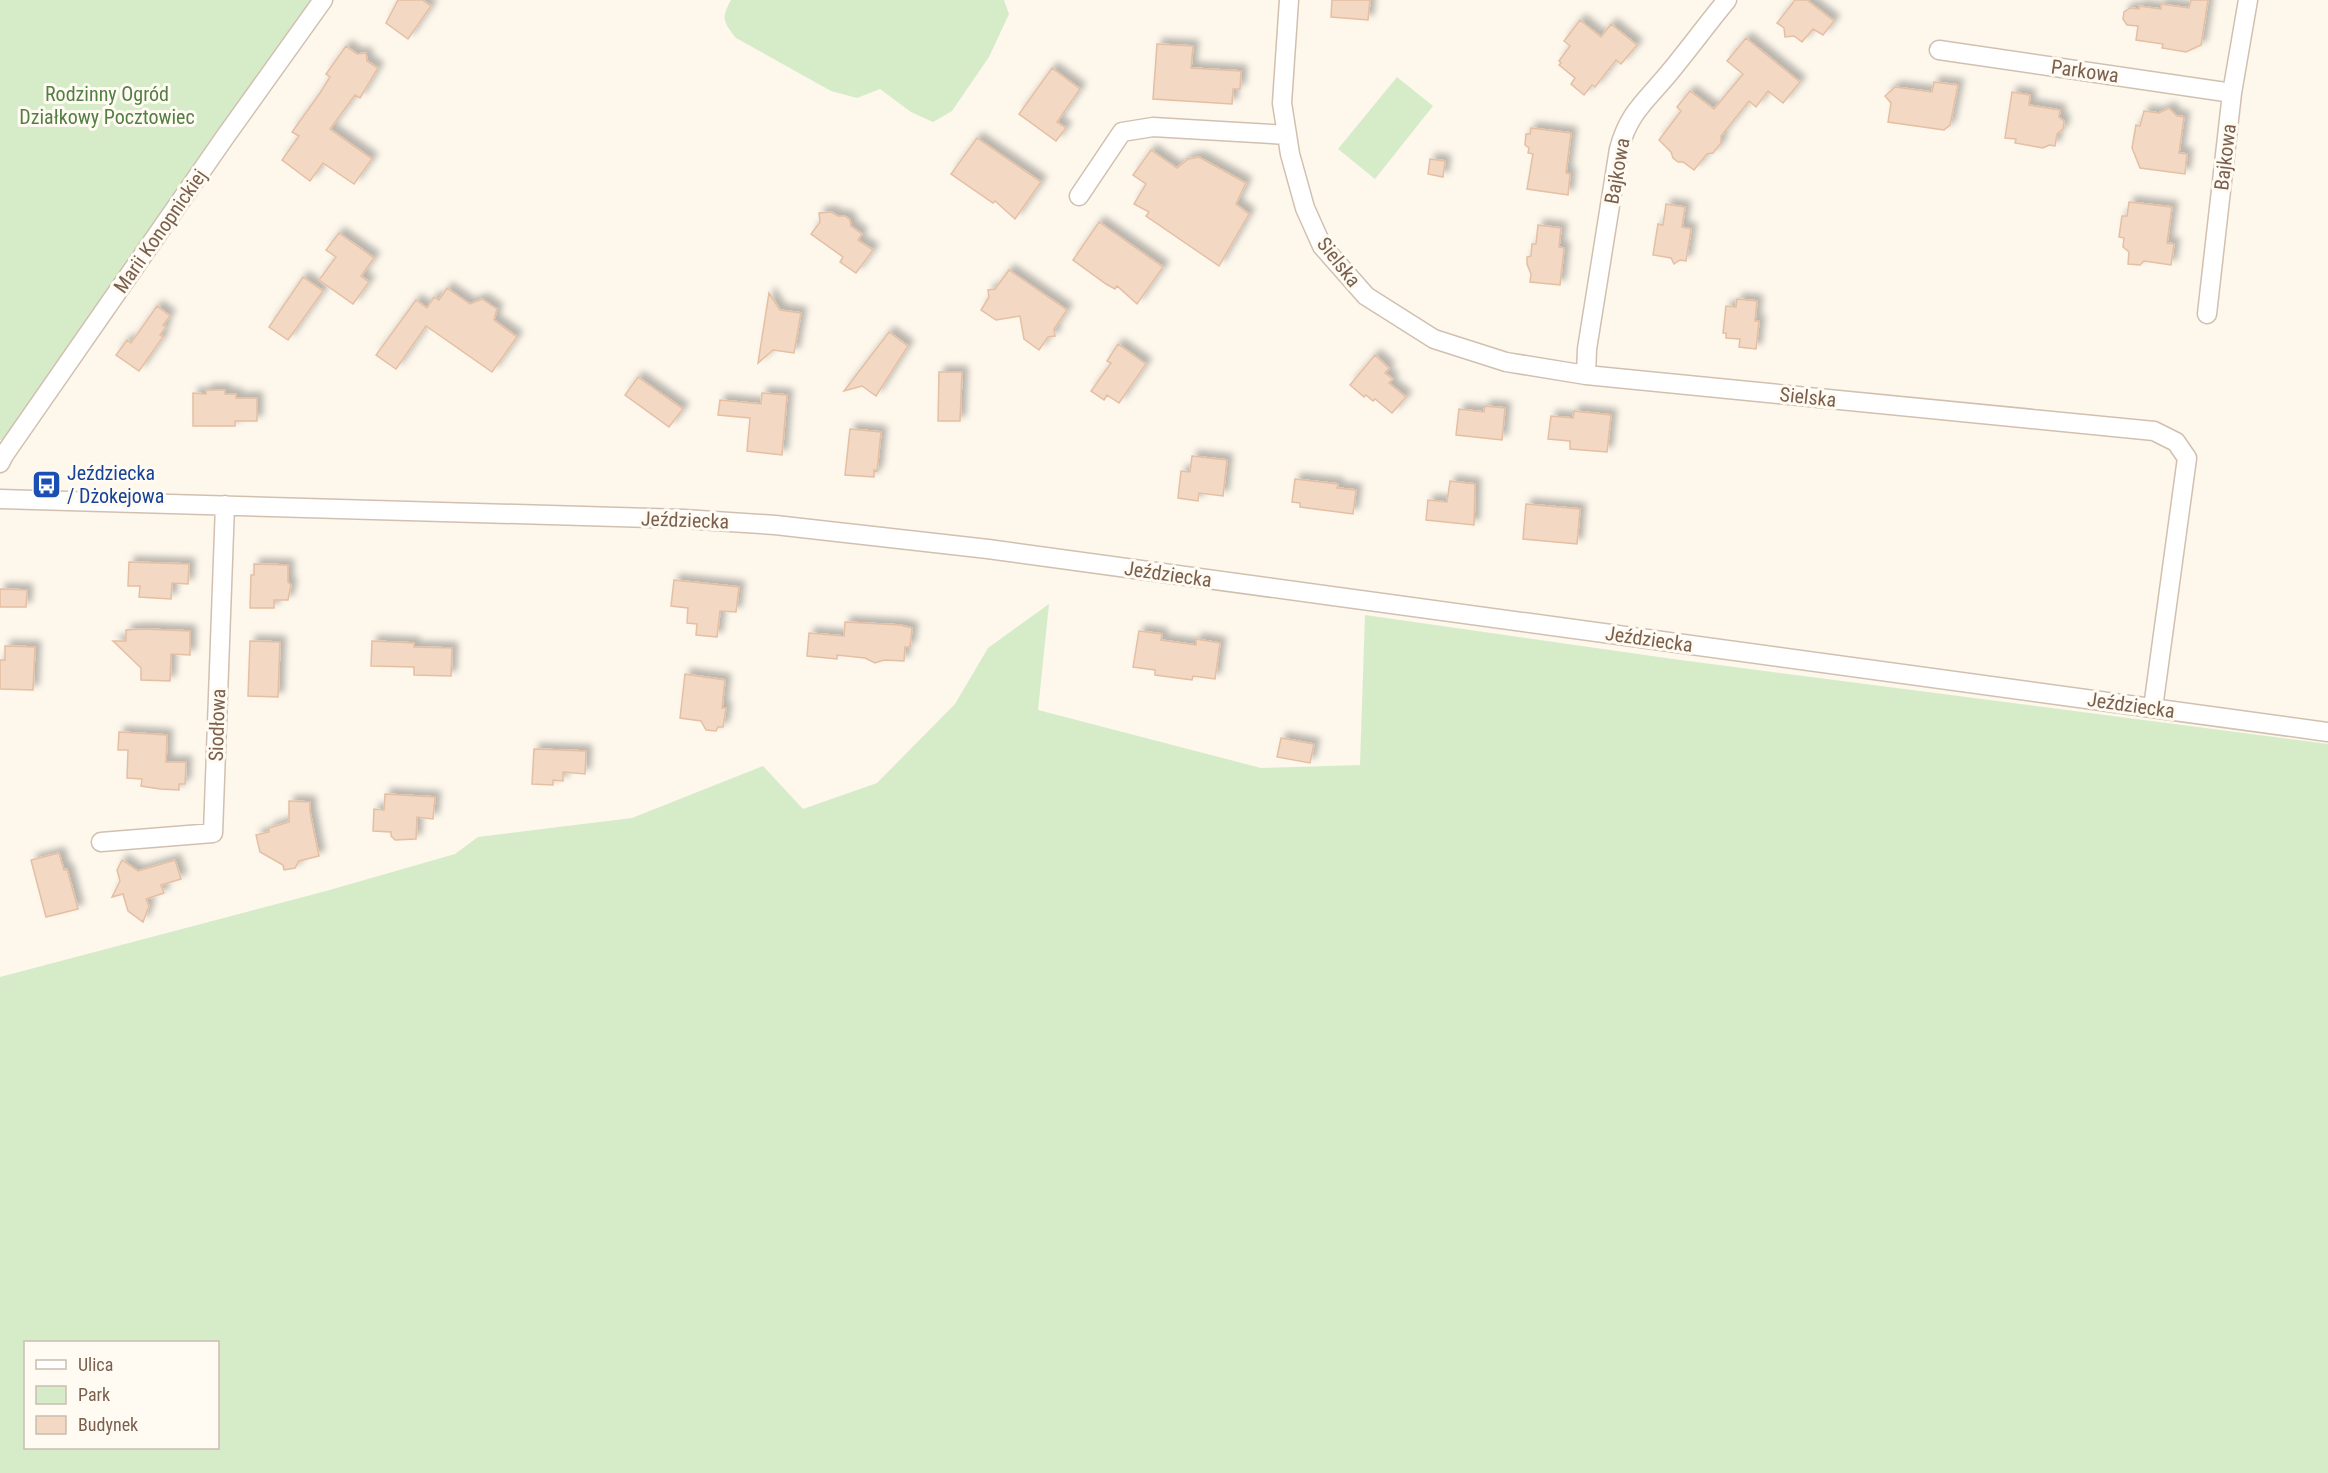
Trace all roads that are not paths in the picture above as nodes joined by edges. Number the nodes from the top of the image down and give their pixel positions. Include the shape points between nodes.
1 (323, 0) edge
2 (1289, 0) edge
3 (1726, 0) edge
4 (2248, 0) edge
5 (1939, 50) dead end
6 (2232, 93) junction
7 (1287, 135) junction
8 (1079, 196) dead end
9 (2207, 314) dead end
10 (1586, 375) junction
11 (0, 463) edge
12 (0, 499) edge
13 (225, 505) junction
14 (2153, 708) junction
15 (2328, 732) edge
16 (100, 842) dead end

1 - 11 street, Marii Konopnickiej
2 - 7 street, Sielska via 1282,103
3 - 10 street, Bajkowa via 1625,128 1587,349
4 - 6 street, Bajkowa
5 - 6 street, Parkowa
6 - 9 street, Bajkowa
7 - 8 street via 1153,127 1122,132
7 - 10 street, Sielska via 1305,208 1322,246 1366,296 1434,339 1506,362
10 - 14 street, Sielska via 2154,430 2176,442 2187,458
12 - 13 street, Jeździecka
13 - 14 street, Jeździecka via 776,525 988,549
13 - 16 street, Siodłowa via 213,833
14 - 15 street, Jeździecka

